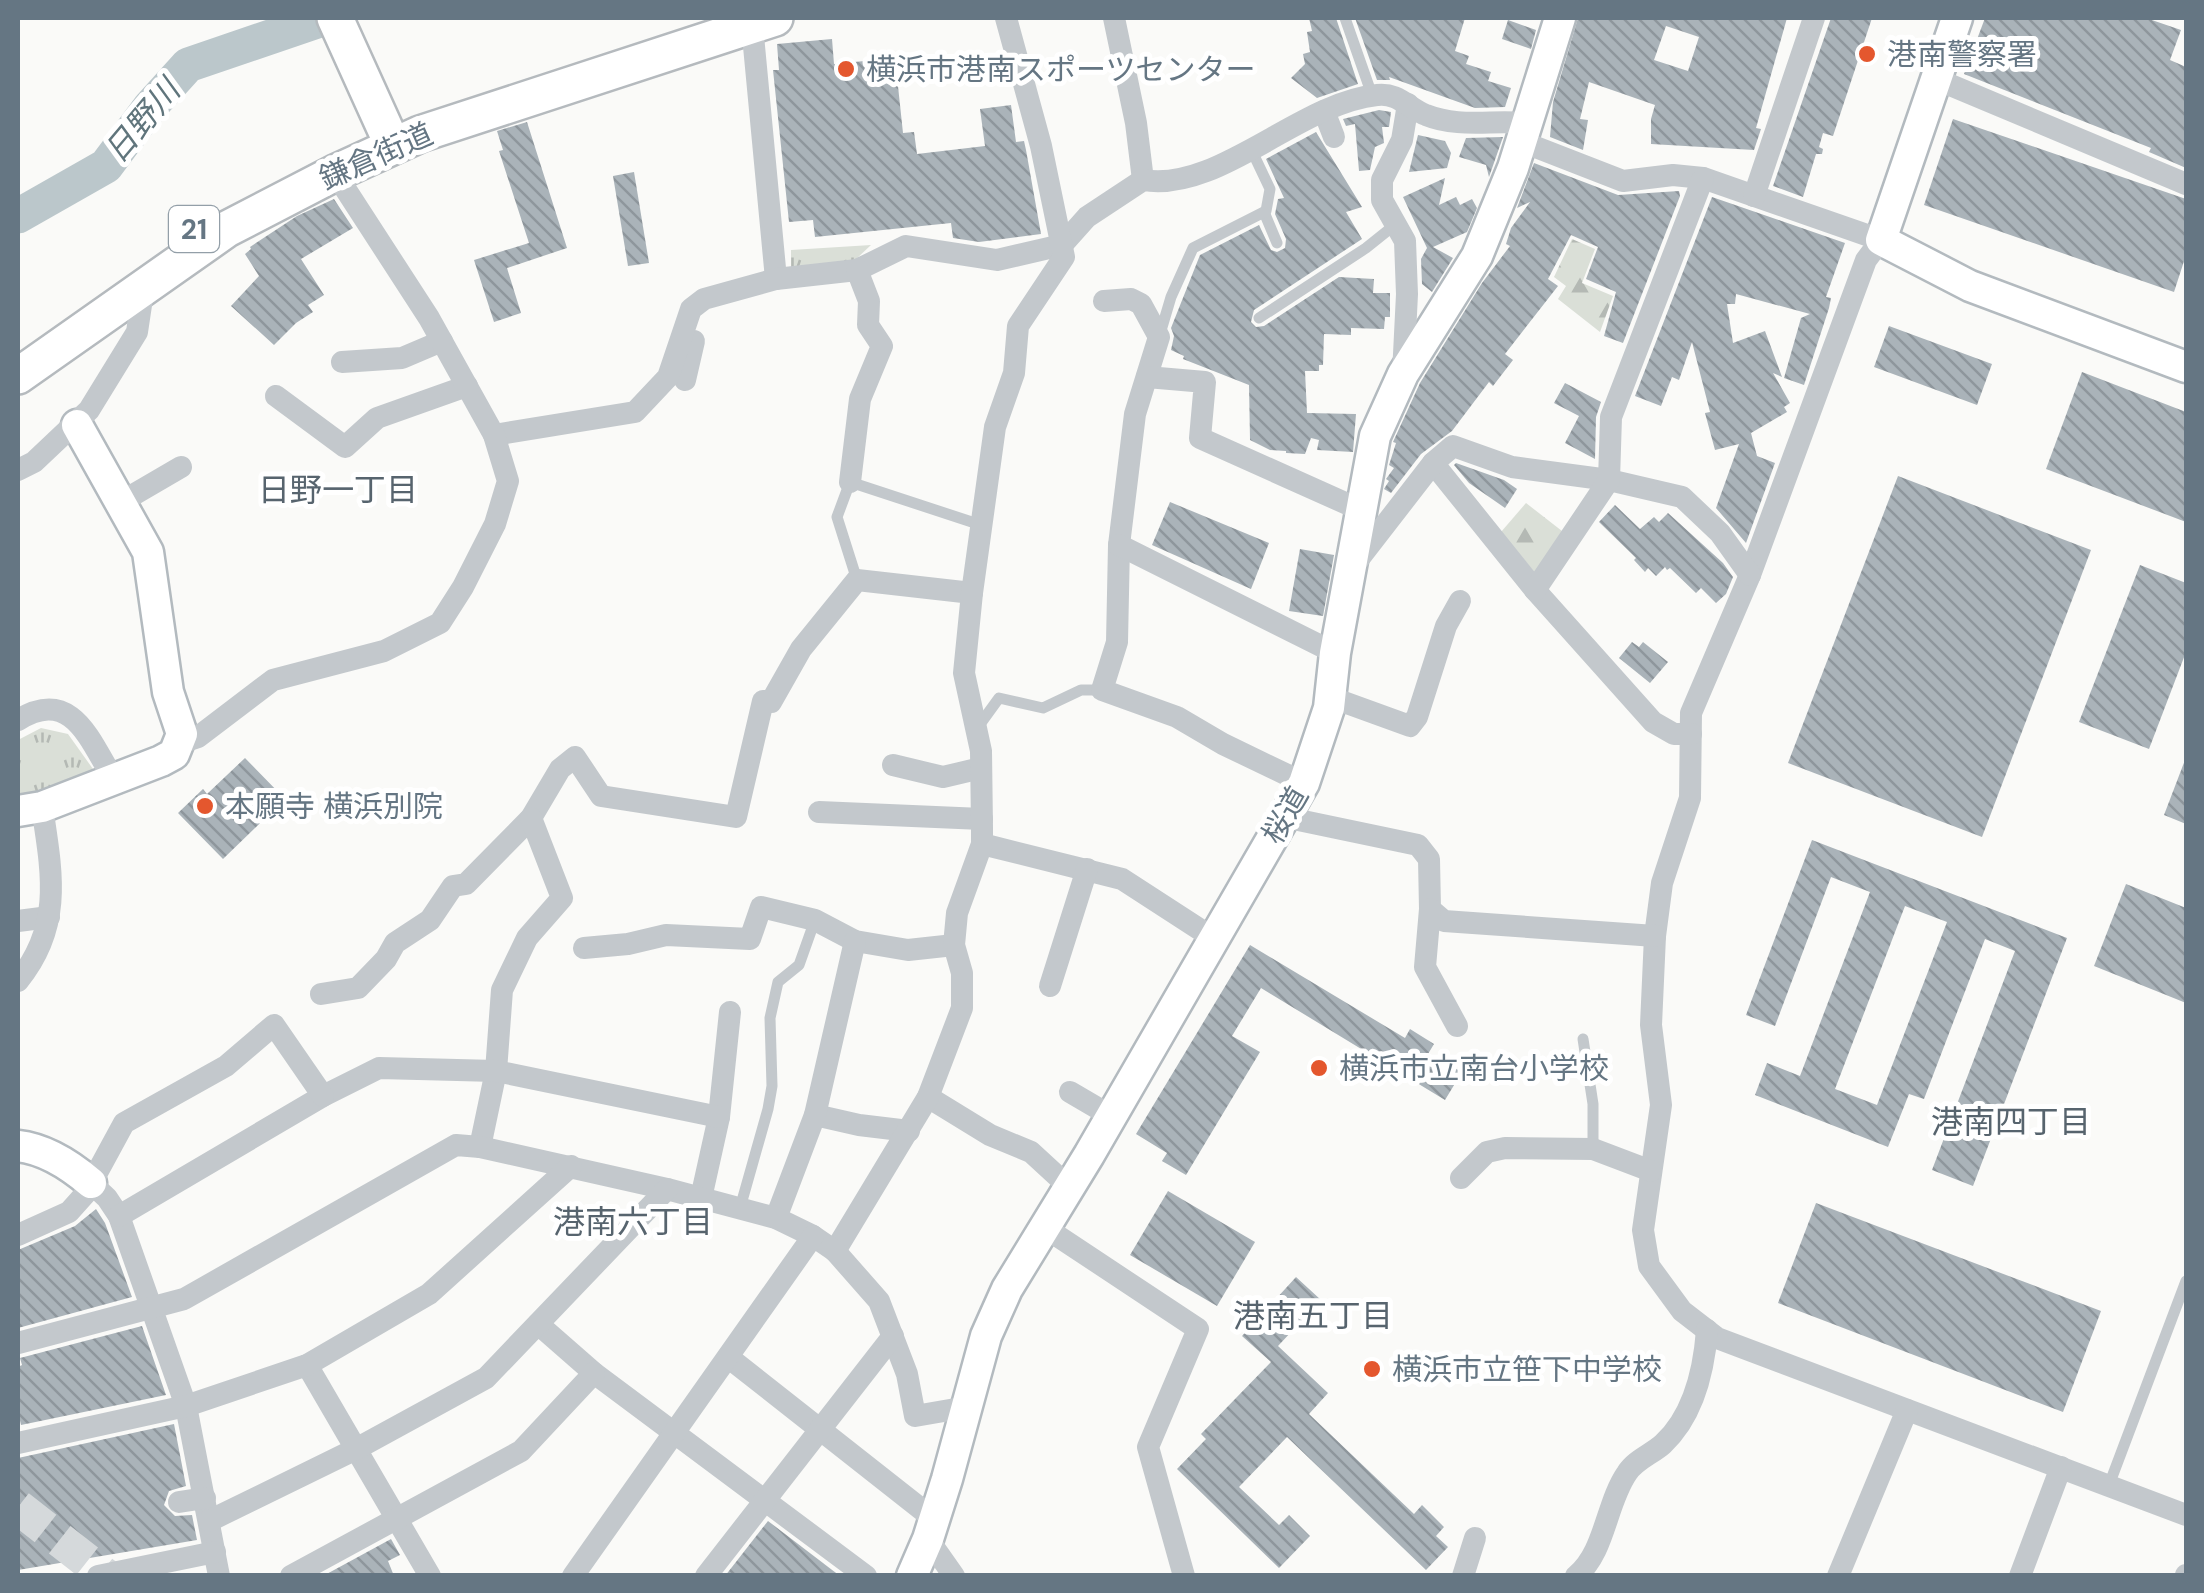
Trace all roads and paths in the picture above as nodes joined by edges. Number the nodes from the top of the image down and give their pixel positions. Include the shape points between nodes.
1 (1006, 18) edge
2 (1114, 18) edge
3 (1344, 18) edge
4 (1560, 18) edge
5 (1814, 18) edge
6 (1957, 18) edge
7 (748, 20) edge
8 (338, 27) edge
9 (1936, 79) junction
10 (1372, 96) junction
11 (1408, 104) junction
12 (1324, 112) junction
13 (1522, 132) junction
14 (1334, 137) dead end
15 (389, 138) junction
16 (1251, 149) junction
17 (335, 173) junction
18 (1703, 178) junction
19 (1142, 180) junction
20 (2186, 184) edge
21 (1754, 196) junction
22 (1264, 212) junction
23 (1396, 224) junction
24 (1881, 240) junction
25 (1277, 242) dead end
26 (1062, 245) junction
27 (857, 270) junction
28 (776, 279) junction
29 (144, 285) junction
30 (704, 299) junction
31 (1104, 301) dead end
32 (1259, 318) dead end
33 (1159, 336) junction
34 (442, 341) junction
35 (18, 352) edge
36 (342, 362) dead end
37 (2186, 366) edge
38 (1403, 374) junction
39 (18, 376) edge
40 (1146, 377) junction
41 (685, 380) dead end
42 (467, 386) junction
43 (276, 396) dead end
44 (77, 424) junction
45 (494, 435) junction
46 (1433, 463) junction
47 (180, 467) dead end
48 (18, 470) edge
49 (1609, 480) junction
50 (850, 482) junction
51 (121, 502) junction
52 (1362, 512) junction
53 (981, 525) junction
54 (1119, 545) junction
55 (1352, 568) junction
56 (1750, 575) junction
57 (856, 580) junction
58 (1535, 590) junction
59 (972, 593) junction
60 (1460, 601) dead end
61 (1335, 653) junction
62 (1102, 690) junction
63 (1330, 697) junction
64 (18, 720) edge
65 (975, 730) junction
66 (1691, 734) junction
67 (180, 743) junction
68 (893, 765) dead end
69 (981, 768) junction
70 (114, 780) junction
71 (1304, 783) junction
72 (30, 809) edge
73 (819, 812) dead end
74 (1284, 816) junction
75 (532, 818) junction
76 (982, 819) junction
77 (982, 844) junction
78 (1087, 870) junction
79 (1430, 909) junction
80 (49, 917) junction
81 (815, 920) junction
82 (18, 921) edge
83 (1655, 936) junction
84 (1213, 938) junction
85 (856, 941) junction
86 (954, 945) junction
87 (584, 948) dead end
88 (18, 982) edge
89 (1050, 986) dead end
90 (321, 994) dead end
91 (730, 1012) dead end
92 (1457, 1026) dead end
93 (1583, 1039) dead end
94 (496, 1071) junction
95 (1070, 1092) dead end
96 (323, 1096) junction
97 (928, 1097) junction
98 (815, 1115) junction
99 (1112, 1116) junction
100 (719, 1118) junction
101 (908, 1131) junction
102 (18, 1146) edge
103 (480, 1147) junction
104 (1593, 1149) junction
105 (571, 1166) junction
106 (1652, 1172) junction
107 (1461, 1178) dead end
108 (91, 1183) junction
109 (1069, 1187) junction
110 (667, 1189) junction
111 (701, 1198) junction
112 (740, 1209) junction
113 (119, 1216) junction
114 (776, 1218) junction
115 (1044, 1227) junction
116 (18, 1235) edge
117 (813, 1236) junction
118 (835, 1251) junction
119 (2186, 1281) edge
120 (152, 1307) junction
121 (538, 1324) junction
122 (1707, 1330) junction
123 (893, 1336) junction
124 (18, 1344) edge
125 (728, 1357) junction
126 (307, 1365) junction
127 (594, 1372) junction
128 (186, 1406) junction
129 (967, 1407) junction
130 (1908, 1410) junction
131 (820, 1429) junction
132 (675, 1431) junction
133 (18, 1443) edge
134 (356, 1449) junction
135 (2060, 1467) junction
136 (2109, 1485) junction
137 (767, 1498) junction
138 (178, 1502) dead end
139 (207, 1510) junction
140 (2186, 1516) edge
141 (398, 1520) junction
142 (932, 1530) junction
143 (1475, 1538) dead end
144 (217, 1564) edge
145 (133, 1572) edge
146 (98, 1576) edge
147 (291, 1576) edge
148 (430, 1576) edge
149 (573, 1576) edge
150 (706, 1576) edge
151 (866, 1576) edge
152 (912, 1576) edge
153 (954, 1576) edge
154 (1184, 1576) edge
155 (1463, 1576) edge
156 (1576, 1576) edge
157 (1838, 1576) edge
158 (2020, 1576) edge

1 - 26 street
2 - 19 street
3 - 10 lane
4 - 13 street, 桜道
5 - 21 street
6 - 9 street
7 - 15 main road, 鎌倉街道 / 21 via 558,66 414,116
7 - 28 street
8 - 15 main road
9 - 20 street
9 - 24 street
10 - 11 street via 1390,94
10 - 12 street
11 - 13 street via 1456,123
11 - 23 street via 1402,140 1382,180 1382,200
12 - 14 street
12 - 16 street
13 - 18 street via 1624,181
13 - 38 street, 桜道 via 1477,256
15 - 17 main road, 鎌倉街道 / 21
15 - 35 main road, 鎌倉街道 / 21 via 293,174 148,257
16 - 19 street via 1178,181
16 - 22 lane via 1270,189
17 - 29 main road, 鎌倉街道 / 21 via 227,229
17 - 34 street
18 - 21 street
18 - 49 street via 1611,417
19 - 26 street via 1087,216
21 - 24 street
22 - 25 lane
22 - 33 lane via 1193,248
23 - 32 lane
23 - 38 street via 1405,241
24 - 37 street via 1970,286
24 - 56 street via 1866,260 1837,333
26 - 27 street via 997,260 906,246
26 - 53 street via 1064,257 1018,326
27 - 28 street
27 - 50 street via 869,301 868,326 882,346 860,399
28 - 30 street
29 - 39 main road, 鎌倉街道 / 21
29 - 44 street via 137,332
30 - 41 street
30 - 45 street via 691,309 668,377 635,412
31 - 33 street via 1142,304
33 - 40 street
34 - 36 street via 402,358
34 - 42 street
38 - 52 street, 桜道 via 1375,436
40 - 52 street via 1205,382 1200,438
40 - 54 street
42 - 43 street via 378,418 345,448
42 - 45 street
44 - 48 street
44 - 51 street
45 - 67 street via 508,481 495,524 440,623 384,651 273,680 198,737
46 - 49 street via 1453,446 1512,468
46 - 55 street
46 - 58 street
47 - 51 street
49 - 56 street via 1682,498 1720,533
49 - 58 street
50 - 53 lane
50 - 57 lane via 837,517
51 - 67 street via 148,552
52 - 55 street, 桜道
53 - 59 street
54 - 61 street
54 - 62 street via 1117,642
55 - 61 street, 桜道
56 - 66 street via 1691,713
57 - 59 street
57 - 75 street via 800,648 771,702 763,700 736,818 600,796 576,757 560,769
58 - 66 street via 1652,722
59 - 65 street via 964,673
60 - 63 street via 1410,726
61 - 63 street, 桜道
62 - 65 lane via 1081,690 1042,708 999,698
62 - 71 street via 1177,717
63 - 71 street, 桜道
64 - 70 street via 54,708 78,720
65 - 69 street
66 - 83 street via 1690,798 1662,883
67 - 70 street via 174,754
68 - 69 street via 943,777
69 - 76 street
70 - 72 street
71 - 74 street, 桜道
72 - 80 street via 50,861
73 - 76 street
74 - 79 street via 1418,845 1429,859
74 - 84 street, 桜道
75 - 90 street via 466,884 453,886 430,920 395,943 358,988
75 - 94 street via 562,898 527,938 502,990
76 - 77 street
77 - 78 street
77 - 86 street
78 - 84 street via 1122,879
78 - 89 street
79 - 83 street via 1444,921
79 - 92 street via 1425,967
80 - 82 street
80 - 88 street via 38,952
81 - 85 street
81 - 87 street via 761,907 750,939 666,934
81 - 112 lane via 799,965 778,982 770,1018 772,1086
83 - 106 street via 1650,1025 1661,1105
84 - 99 street, 桜道
85 - 86 street via 908,950
85 - 98 street
86 - 97 street via 962,1008
91 - 100 street
93 - 104 lane
94 - 96 street via 379,1068
94 - 100 street
94 - 103 street
95 - 99 street
96 - 108 street via 274,1025 226,1066 124,1123
96 - 113 street
97 - 101 street
97 - 109 street via 1031,1152
98 - 101 street
98 - 114 street
99 - 109 street, 桜道
100 - 111 street
101 - 118 street
102 - 108 street via 60,1161
103 - 105 street
103 - 120 street via 456,1145 184,1299
104 - 106 street
104 - 107 street via 1505,1148 1487,1152
105 - 110 street
105 - 126 street via 429,1294
106 - 122 street via 1643,1230 1648,1266 1682,1311
108 - 113 street
108 - 116 street via 68,1212
109 - 115 street, 桜道
110 - 111 street
110 - 121 street
111 - 112 street
112 - 114 street
113 - 120 street
114 - 117 street
115 - 129 street, 桜道 via 1006,1289
115 - 154 street via 1198,1329 1148,1446
117 - 118 street
117 - 125 street
118 - 123 street via 879,1301
119 - 136 lane
120 - 124 street
120 - 128 street
121 - 127 street
121 - 134 street via 486,1378
122 - 130 street
122 - 156 street via 1704,1367 1691,1402 1665,1442 1628,1469 1588,1566
123 - 129 street via 914,1416
123 - 131 street
125 - 131 street
125 - 132 street
126 - 128 street
126 - 134 street
127 - 132 street
127 - 141 street via 521,1451
128 - 133 street
128 - 139 street
129 - 142 street, 桜道
130 - 135 street
130 - 157 street
131 - 137 street
131 - 142 street
132 - 137 street
132 - 149 street
134 - 139 street
134 - 141 street
135 - 136 street
135 - 158 street
136 - 140 street
137 - 150 street
137 - 151 street
138 - 139 street
139 - 144 street
141 - 147 street
141 - 148 street
142 - 152 street, 桜道
142 - 153 street
143 - 155 street
144 - 145 street
145 - 146 street

